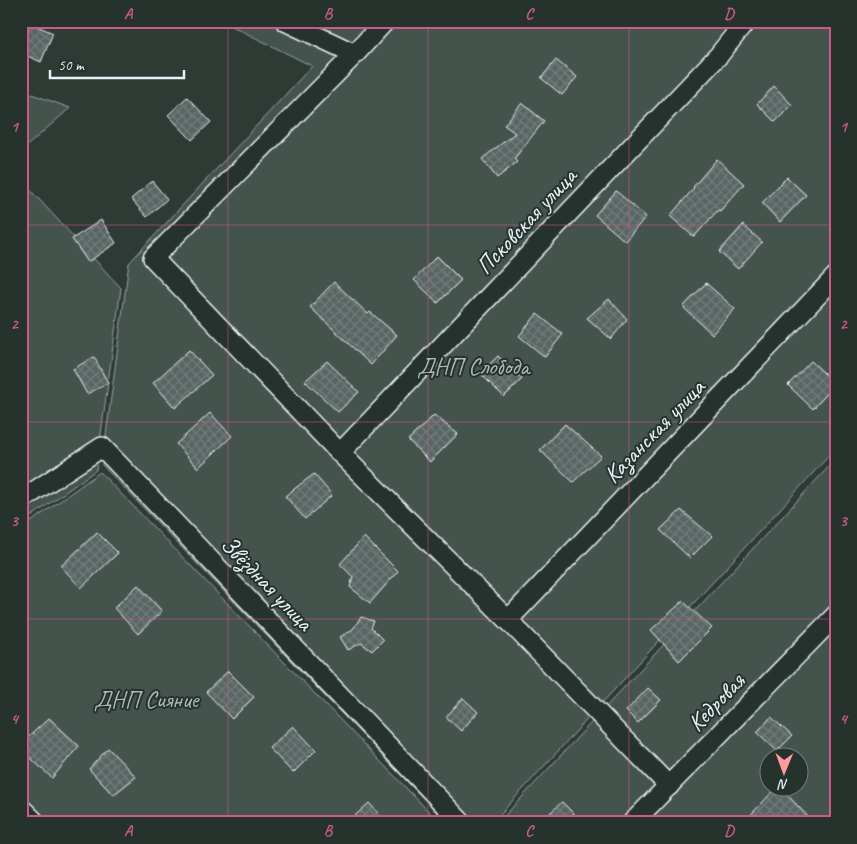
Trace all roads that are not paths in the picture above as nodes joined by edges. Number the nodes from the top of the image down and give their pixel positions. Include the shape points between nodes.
1 (285, 21) edge
2 (385, 21) edge
3 (746, 21) edge
4 (355, 54) junction
5 (836, 276) edge
6 (340, 454) junction
7 (21, 500) edge
8 (836, 615) edge
9 (508, 620) junction
10 (669, 786) junction
11 (21, 808) edge
12 (36, 823) edge
13 (462, 823) edge
14 (632, 823) edge

1 - 4 street
2 - 4 street
3 - 6 street, Псковская улица via 720,55
4 - 6 street via 153,258
5 - 9 street, Казанская улица
6 - 9 street
7 - 13 street, Звёздная улица via 102,447
8 - 10 street, Кедровая
9 - 10 street
10 - 14 street, Кедровая
11 - 12 street

